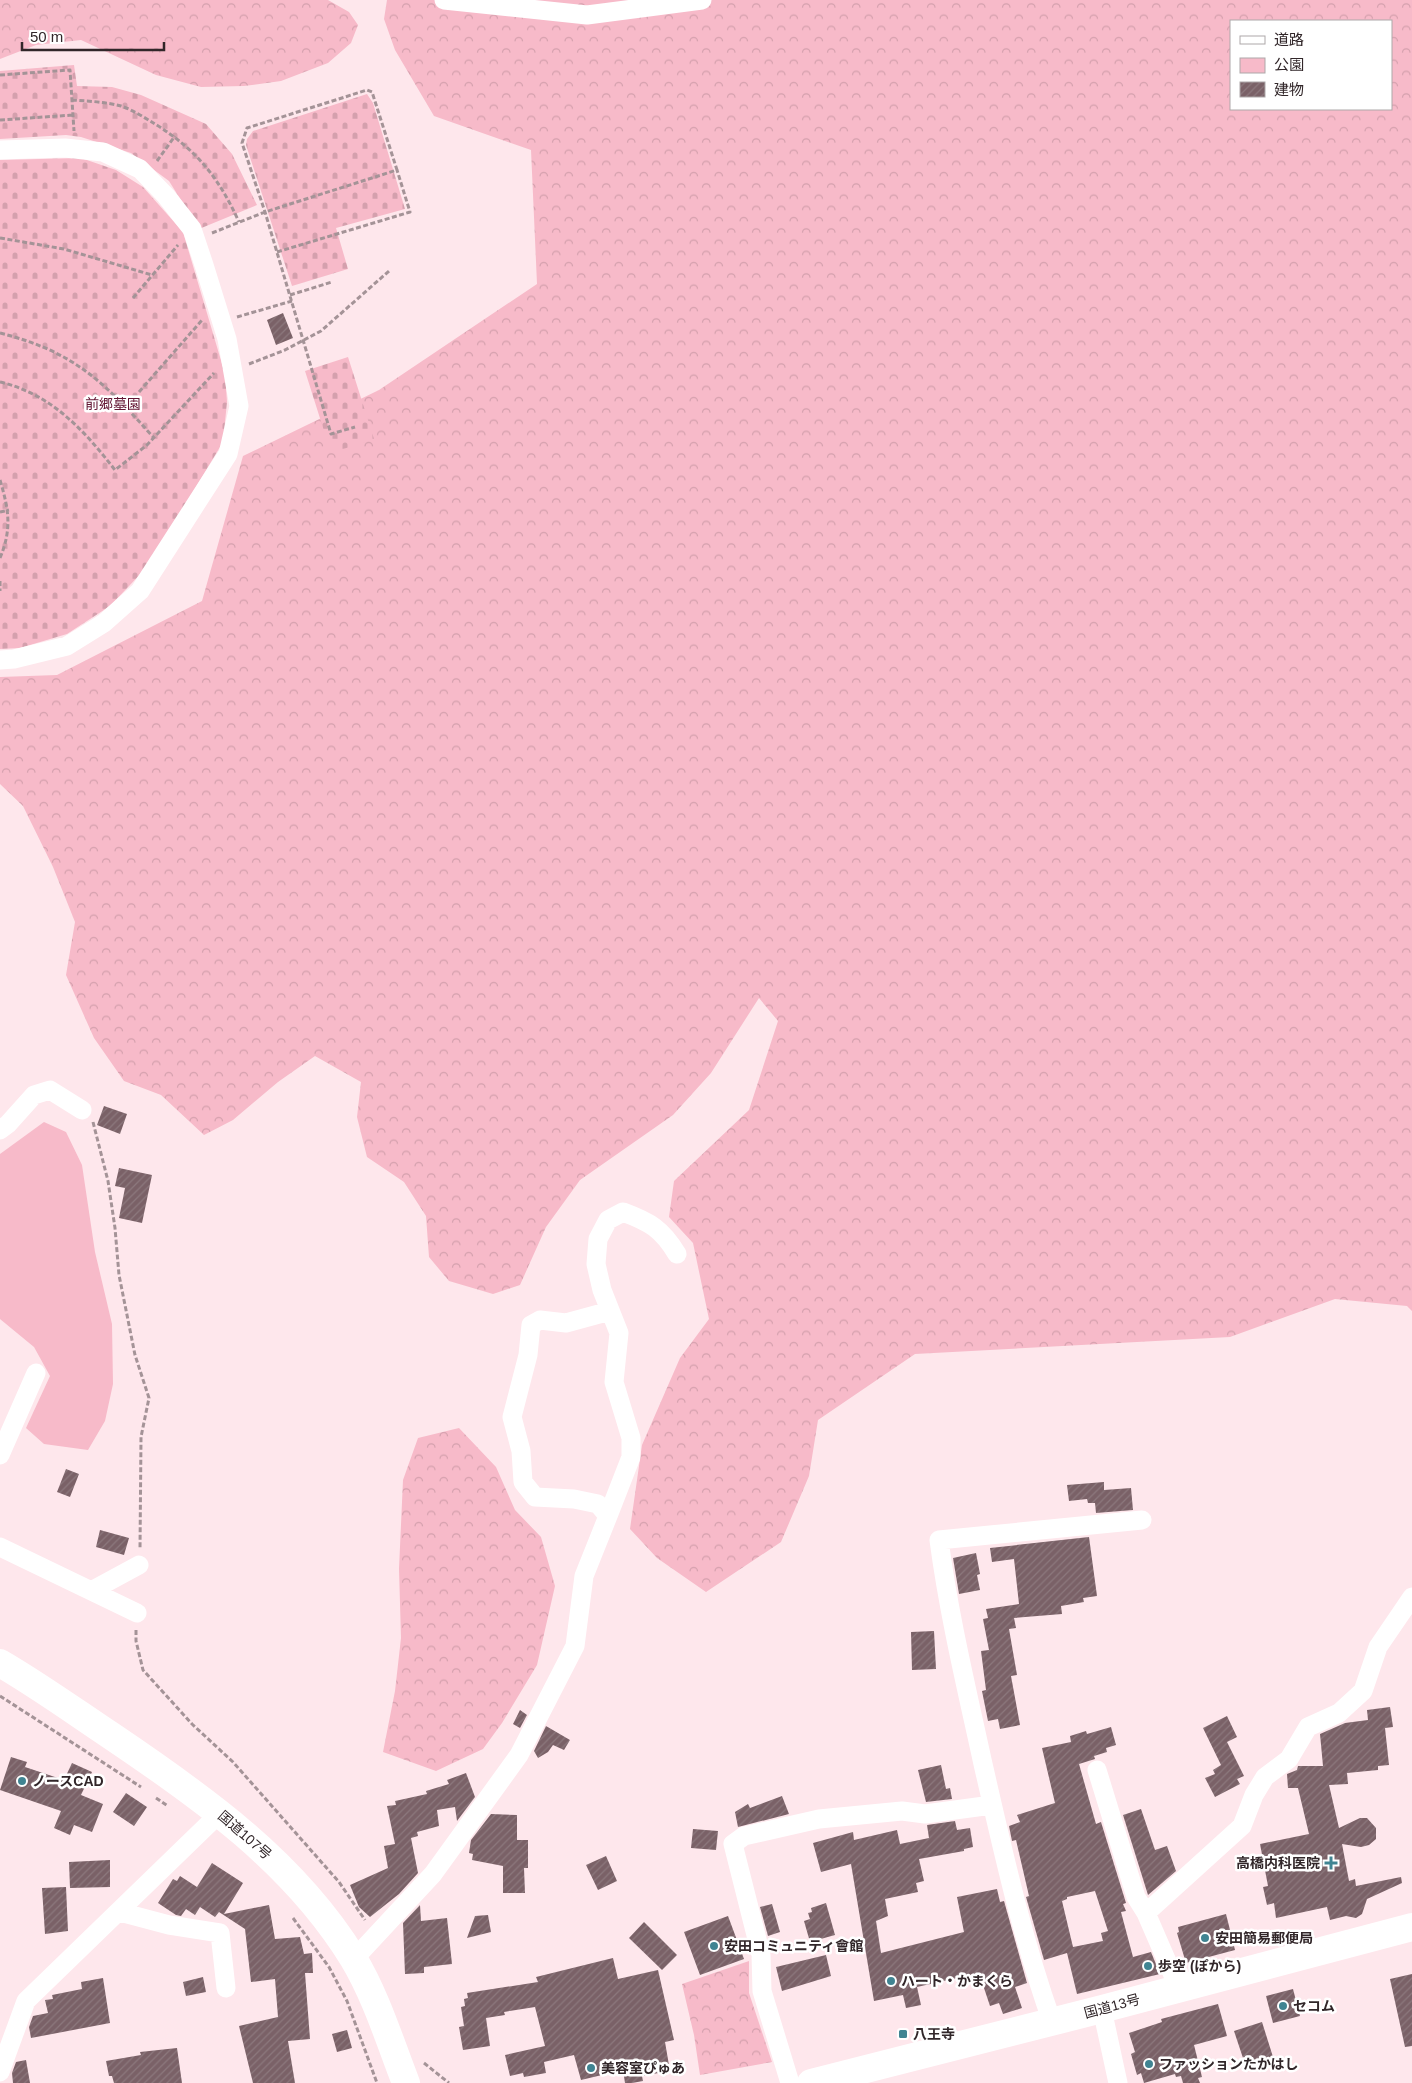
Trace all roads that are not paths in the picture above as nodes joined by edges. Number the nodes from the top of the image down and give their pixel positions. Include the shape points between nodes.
1 (444, 0) edge
2 (702, 0) edge
3 (0, 150) edge
4 (0, 660) edge
5 (82, 1110) road end
6 (0, 1130) edge
7 (677, 1254) dead end
8 (610, 1311) junction
9 (36, 1374) dead end
10 (0, 1455) edge
11 (608, 1516) junction
12 (1142, 1520) dead end
13 (0, 1548) edge
14 (139, 1565) road end
15 (91, 1591) junction
16 (1412, 1597) edge
17 (137, 1613) road end
18 (0, 1662) edge
19 (1097, 1770) dead end
20 (992, 1805) junction
21 (220, 1813) junction
22 (120, 1912) junction
23 (1146, 1912) junction
24 (1412, 1927) edge
25 (354, 1959) junction
26 (226, 1988) dead end
27 (1179, 1989) junction
28 (1102, 2009) junction
29 (1052, 2022) junction
30 (0, 2072) edge
31 (414, 2072) edge
32 (790, 2083) edge
33 (811, 2083) edge
34 (1118, 2083) edge

1 - 2 street via 587,15
3 - 4 street via 75,148 103,152 140,169 166,196 194,235 231,363 238,406 228,454 140,591 104,623 67,646
5 - 6 street via 50,1090 34,1095
7 - 8 street via 665,1234 642,1219 623,1212 608,1220 598,1239 596,1264
8 - 11 street via 619,1333 614,1382 631,1438 631,1457
8 - 11 street via 566,1323 540,1320 531,1326 528,1355 512,1417 521,1451 523,1482 535,1497 598,1504
9 - 10 street
11 - 25 street via 584,1576 575,1646 520,1755 433,1874
12 - 20 street via 938,1540 948,1606
13 - 15 street
14 - 15 street
15 - 17 street
16 - 23 street via 1378,1647 1363,1691 1339,1713 1308,1727 1289,1759 1265,1777 1242,1826
18 - 21 highway, 国道107号 via 154,1764
19 - 23 street via 1136,1897
20 - 29 street via 1030,1961
20 - 32 street via 925,1814 902,1812 818,1819 744,1836 733,1844 761,1955 762,1991
21 - 22 street
21 - 25 highway, 国道107号 via 284,1869
22 - 26 street via 169,1925 220,1933
22 - 30 street via 26,2001
23 - 27 street
24 - 27 highway, 国道13号
25 - 31 highway, 国道107号 via 377,2009
27 - 28 highway, 国道13号
28 - 29 highway, 国道13号
28 - 34 street
29 - 33 highway, 国道13号

